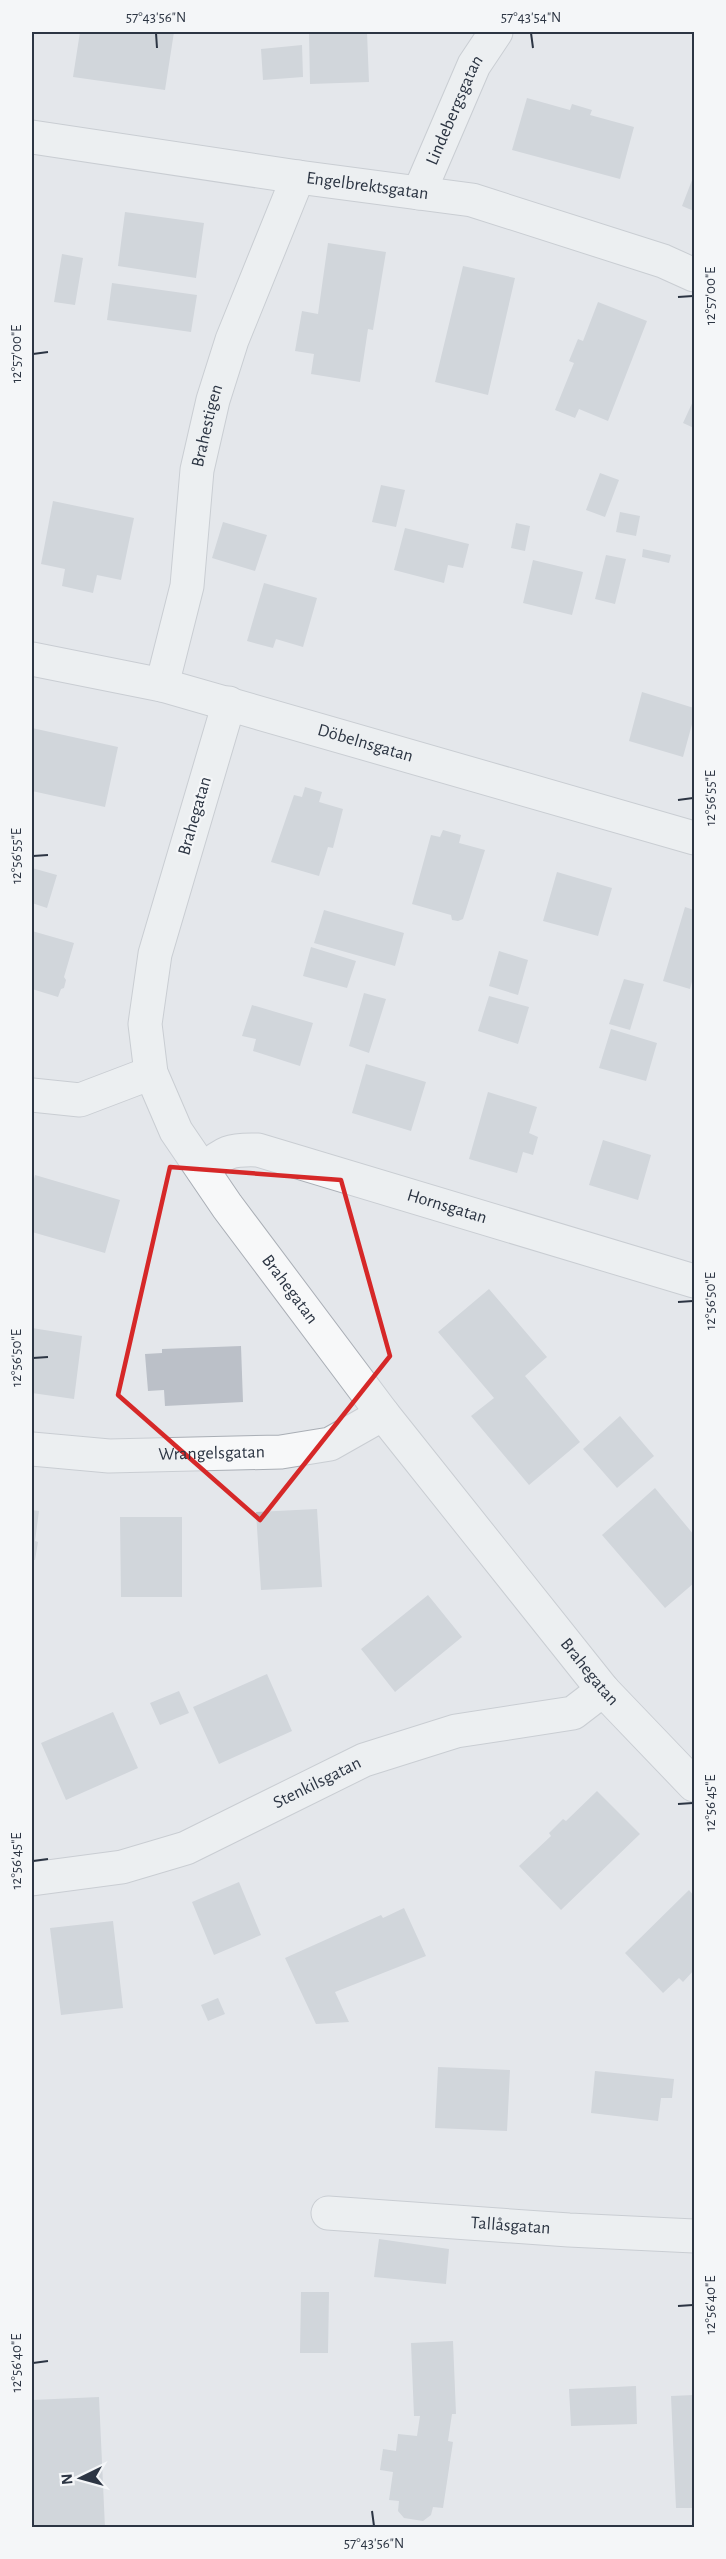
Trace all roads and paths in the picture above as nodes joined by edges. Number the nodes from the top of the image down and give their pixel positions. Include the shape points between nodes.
1 (496, 32) edge
2 (32, 136) edge
3 (298, 177) junction
4 (419, 193) junction
5 (694, 275) edge
6 (32, 658) edge
7 (162, 685) junction
8 (229, 703) junction
9 (694, 838) edge
10 (151, 1073) junction
11 (32, 1095) edge
12 (202, 1170) junction
13 (694, 1281) edge
14 (383, 1414) junction
15 (32, 1449) edge
16 (603, 1690) junction
17 (694, 1785) edge
18 (32, 1879) edge
19 (328, 2213) dead end
20 (694, 2236) edge

1 - 4 street, Lindebergsgatan via 474,64
2 - 3 street, Engelbrektsgatan
3 - 4 street, Engelbrektsgatan
3 - 7 street, Brahestigen via 232,340 213,400 197,470 187,586
4 - 5 street, Engelbrektsgatan via 472,200 663,261
6 - 7 street, Döbelnsgatan
7 - 8 street, Döbelnsgatan
8 - 9 street, Döbelnsgatan
8 - 10 street, Brahegatan via 155,954 145,1024
10 - 11 street via 80,1100
10 - 12 street, Brahegatan via 176,1131
12 - 13 street, Hornsgatan via 235,1149 258,1150
12 - 14 street, Brahegatan
14 - 15 street, Wrangelsgatan via 330,1444 281,1452 109,1456
14 - 16 street, Brahegatan
16 - 17 street, Brahegatan
16 - 18 street, Stenkilsgatan via 573,1713 456,1731 364,1760 186,1848 122,1867
19 - 20 street, Tallåsgatan

